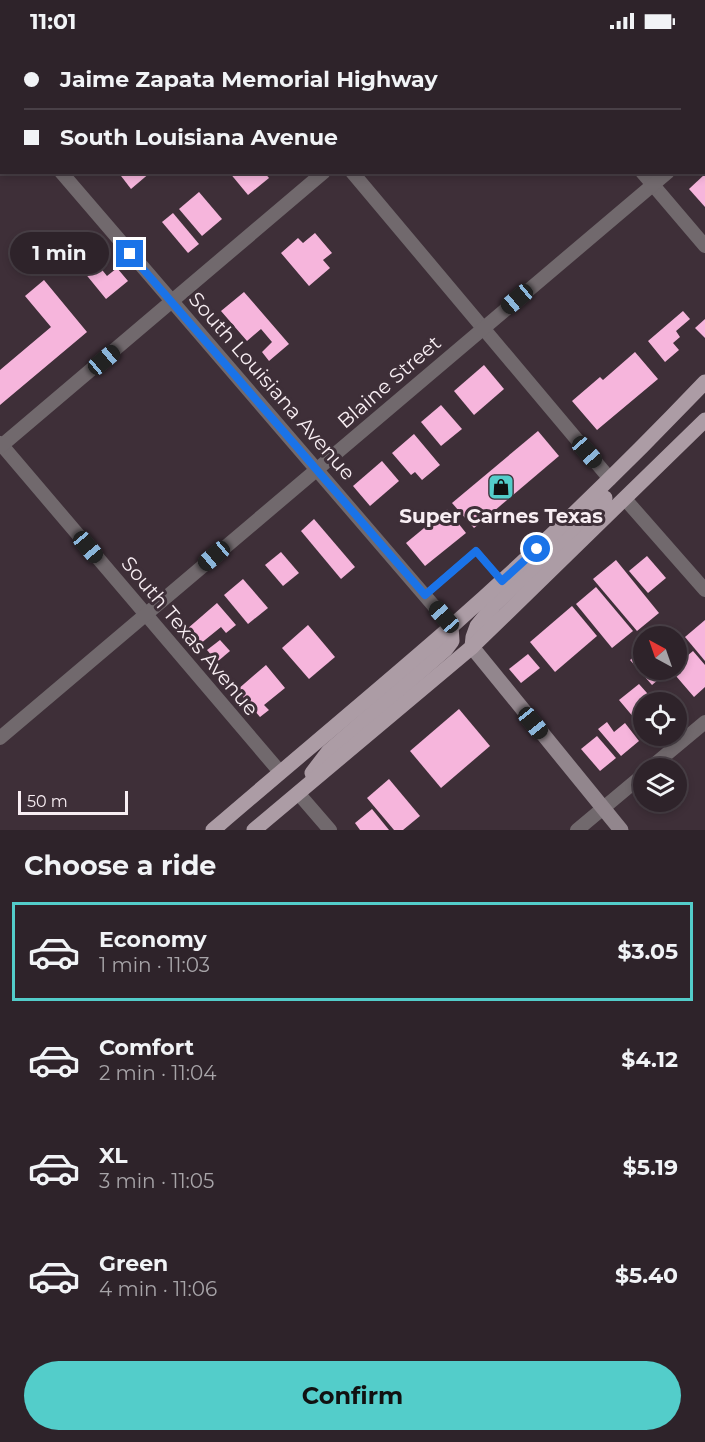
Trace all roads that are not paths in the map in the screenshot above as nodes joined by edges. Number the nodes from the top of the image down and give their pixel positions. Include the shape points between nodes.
1 (63, 174) edge
2 (322, 174) edge
3 (354, 174) edge
4 (644, 174) edge
5 (666, 174) edge
6 (653, 185) junction
7 (705, 246) edge
8 (171, 302) junction
9 (483, 328) junction
10 (705, 382) edge
11 (705, 420) edge
12 (1, 445) edge
13 (317, 469) junction
14 (610, 479) junction
15 (626, 499) junction
16 (502, 581) junction
17 (705, 590) edge
18 (425, 595) junction
19 (146, 614) junction
20 (452, 626) junction
21 (472, 647) junction
22 (705, 722) edge
23 (0, 738) edge
24 (662, 758) edge
25 (280, 772) junction
26 (633, 783) edge
27 (298, 793) junction
28 (603, 809) junction
29 (213, 830) edge
30 (254, 830) edge
31 (330, 830) edge
32 (577, 830) edge
33 (621, 830) edge

1 - 8 street, South Louisiana Avenue
2 - 8 street
3 - 9 street
4 - 6 street
5 - 6 street, Blaine Street
6 - 7 street
6 - 9 street, Blaine Street
8 - 12 street
8 - 13 street, South Louisiana Avenue
9 - 13 street, Blaine Street
9 - 14 street
10 - 14 main road
11 - 15 main road
12 - 19 street, South Texas Avenue
13 - 18 street, South Louisiana Avenue
13 - 19 street, Blaine Street
14 - 16 main road
14 - 21 main road via 605,498 483,616 472,637
15 - 17 street
15 - 21 main road
16 - 18 lane via 476,551
16 - 20 main road
18 - 20 street, South Louisiana Avenue
19 - 23 street, Blaine Street
19 - 25 street, South Texas Avenue
20 - 25 main road
20 - 27 main road via 452,641 446,649 328,752
21 - 27 main road
21 - 28 street
22 - 24 street
25 - 29 main road
26 - 28 street
27 - 30 main road
27 - 31 street
28 - 32 street
28 - 33 street

